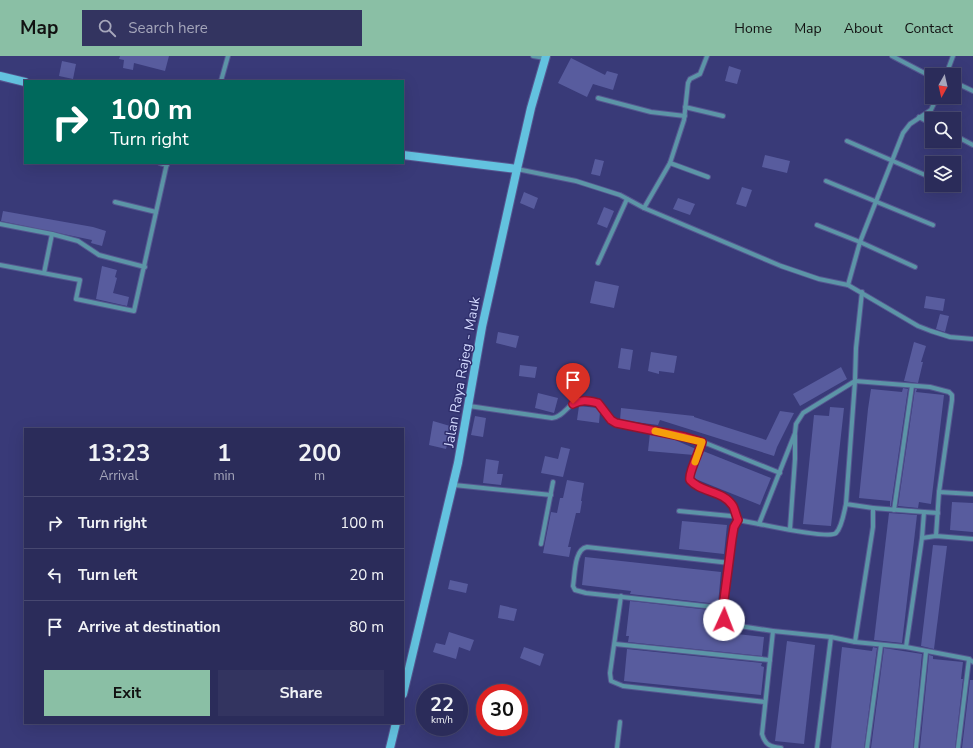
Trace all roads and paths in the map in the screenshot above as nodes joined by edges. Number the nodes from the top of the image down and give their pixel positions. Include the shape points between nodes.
1 (228, 56) edge
2 (533, 56) edge
3 (706, 56) edge
4 (892, 56) edge
5 (953, 56) edge
6 (546, 57) edge
7 (949, 68) edge
8 (925, 73) edge
9 (0, 76) edge
10 (221, 80) edge
11 (24, 82) edge
12 (961, 85) edge
13 (973, 91) edge
14 (598, 98) dead end
15 (933, 104) edge
16 (685, 107) junction
17 (684, 116) junction
18 (723, 116) dead end
19 (919, 117) junction
20 (925, 120) edge
21 (961, 139) edge
22 (847, 141) dead end
23 (973, 145) edge
24 (404, 155) edge
25 (893, 161) junction
26 (670, 163) junction
27 (167, 164) edge
28 (517, 169) junction
29 (925, 175) edge
30 (708, 177) dead end
31 (826, 181) dead end
32 (627, 199) junction
33 (115, 202) dead end
34 (877, 202) junction
35 (644, 208) junction
36 (156, 212) junction
37 (0, 224) edge
38 (817, 225) dead end
39 (933, 225) dead end
40 (52, 234) junction
41 (860, 242) junction
42 (598, 263) dead end
43 (0, 265) edge
44 (144, 267) junction
45 (915, 267) dead end
46 (44, 273) junction
47 (848, 284) junction
48 (862, 292) junction
49 (973, 340) edge
50 (855, 381) junction
51 (912, 386) junction
52 (469, 406) junction
53 (795, 433) junction
54 (702, 442) junction
55 (780, 473) junction
56 (553, 482) dead end
57 (454, 485) junction
58 (939, 492) junction
59 (973, 494) edge
60 (551, 495) junction
61 (846, 504) junction
62 (874, 508) junction
63 (894, 510) junction
64 (678, 512) dead end
65 (924, 512) junction
66 (735, 513) junction
67 (938, 513) junction
68 (738, 520) junction
69 (759, 524) junction
70 (790, 529) junction
71 (936, 536) junction
72 (922, 538) junction
73 (973, 539) edge
74 (540, 544) dead end
75 (730, 563) junction
76 (621, 596) junction
77 (723, 608) junction
78 (773, 632) junction
79 (830, 637) junction
80 (855, 642) junction
81 (615, 644) junction
82 (882, 644) junction
83 (906, 647) junction
84 (926, 652) junction
85 (770, 660) junction
86 (971, 660) edge
87 (404, 690) edge
88 (765, 702) junction
89 (620, 722) dead end
90 (396, 724) edge
91 (390, 748) edge
92 (617, 748) edge
93 (781, 748) edge
94 (817, 748) edge
95 (867, 748) edge
96 (916, 748) edge
97 (958, 748) edge

1 - 10 street
2 - 6 street
3 - 16 street via 700,74 688,83
4 - 8 street
5 - 7 street
6 - 28 main road, Jalan Raya Rajeg - Mauk
9 - 11 main road
12 - 13 street
14 - 17 street via 651,112
15 - 19 street via 930,110
16 - 17 street
16 - 18 street
17 - 26 street
19 - 20 street
19 - 25 street via 904,133
21 - 23 street
22 - 25 street
24 - 28 main road
25 - 29 street
25 - 34 street
26 - 30 street
26 - 35 street
27 - 36 street
28 - 32 street via 576,181
28 - 52 main road, Jalan Raya Rajeg - Mauk via 482,327
31 - 34 street
32 - 35 street
32 - 42 street
33 - 36 street
34 - 39 street
34 - 41 street
35 - 47 street via 781,266 819,279
36 - 44 street
37 - 40 street
38 - 41 street
40 - 44 street via 78,241 99,255
40 - 46 street
41 - 45 street
41 - 47 street
43 - 46 street
44 - 46 street via 134,311 76,299 80,280
47 - 48 street
48 - 49 street via 918,326 950,337
48 - 50 street
50 - 51 street
50 - 53 street via 802,413 796,424
50 - 61 street
51 - 58 street via 930,387 952,395
51 - 63 street
52 - 54 street via 552,418 583,400 598,403 616,423
52 - 57 main road, Jalan Raya Rajeg - Mauk
53 - 55 street
53 - 70 street
54 - 55 street
54 - 66 street via 689,474 690,480 696,486 725,498
55 - 69 street
56 - 60 street
57 - 60 street
57 - 87 main road, Jalan Raya Rajeg - Mauk
58 - 59 street
58 - 67 street
60 - 74 street
61 - 62 street
61 - 70 street via 835,534 820,535
62 - 63 street
62 - 80 street
63 - 65 street
64 - 66 street via 731,516
65 - 67 street
65 - 72 street
66 - 68 street
67 - 71 street
68 - 69 street
68 - 75 street via 734,527
69 - 70 street
71 - 72 street
71 - 73 street
72 - 83 street
75 - 76 street via 591,547 581,549 577,558 574,590
75 - 77 street
76 - 77 street
76 - 81 street
77 - 78 street via 722,615 726,623 732,626
78 - 79 street
78 - 85 street
79 - 80 street
79 - 94 street
80 - 82 street
81 - 85 street
81 - 88 street via 610,677 614,683
82 - 83 street
82 - 95 street
83 - 84 street
84 - 86 street
84 - 96 street
85 - 88 street
86 - 97 street
88 - 93 street via 762,734 764,740 771,747
89 - 92 street
90 - 91 main road

